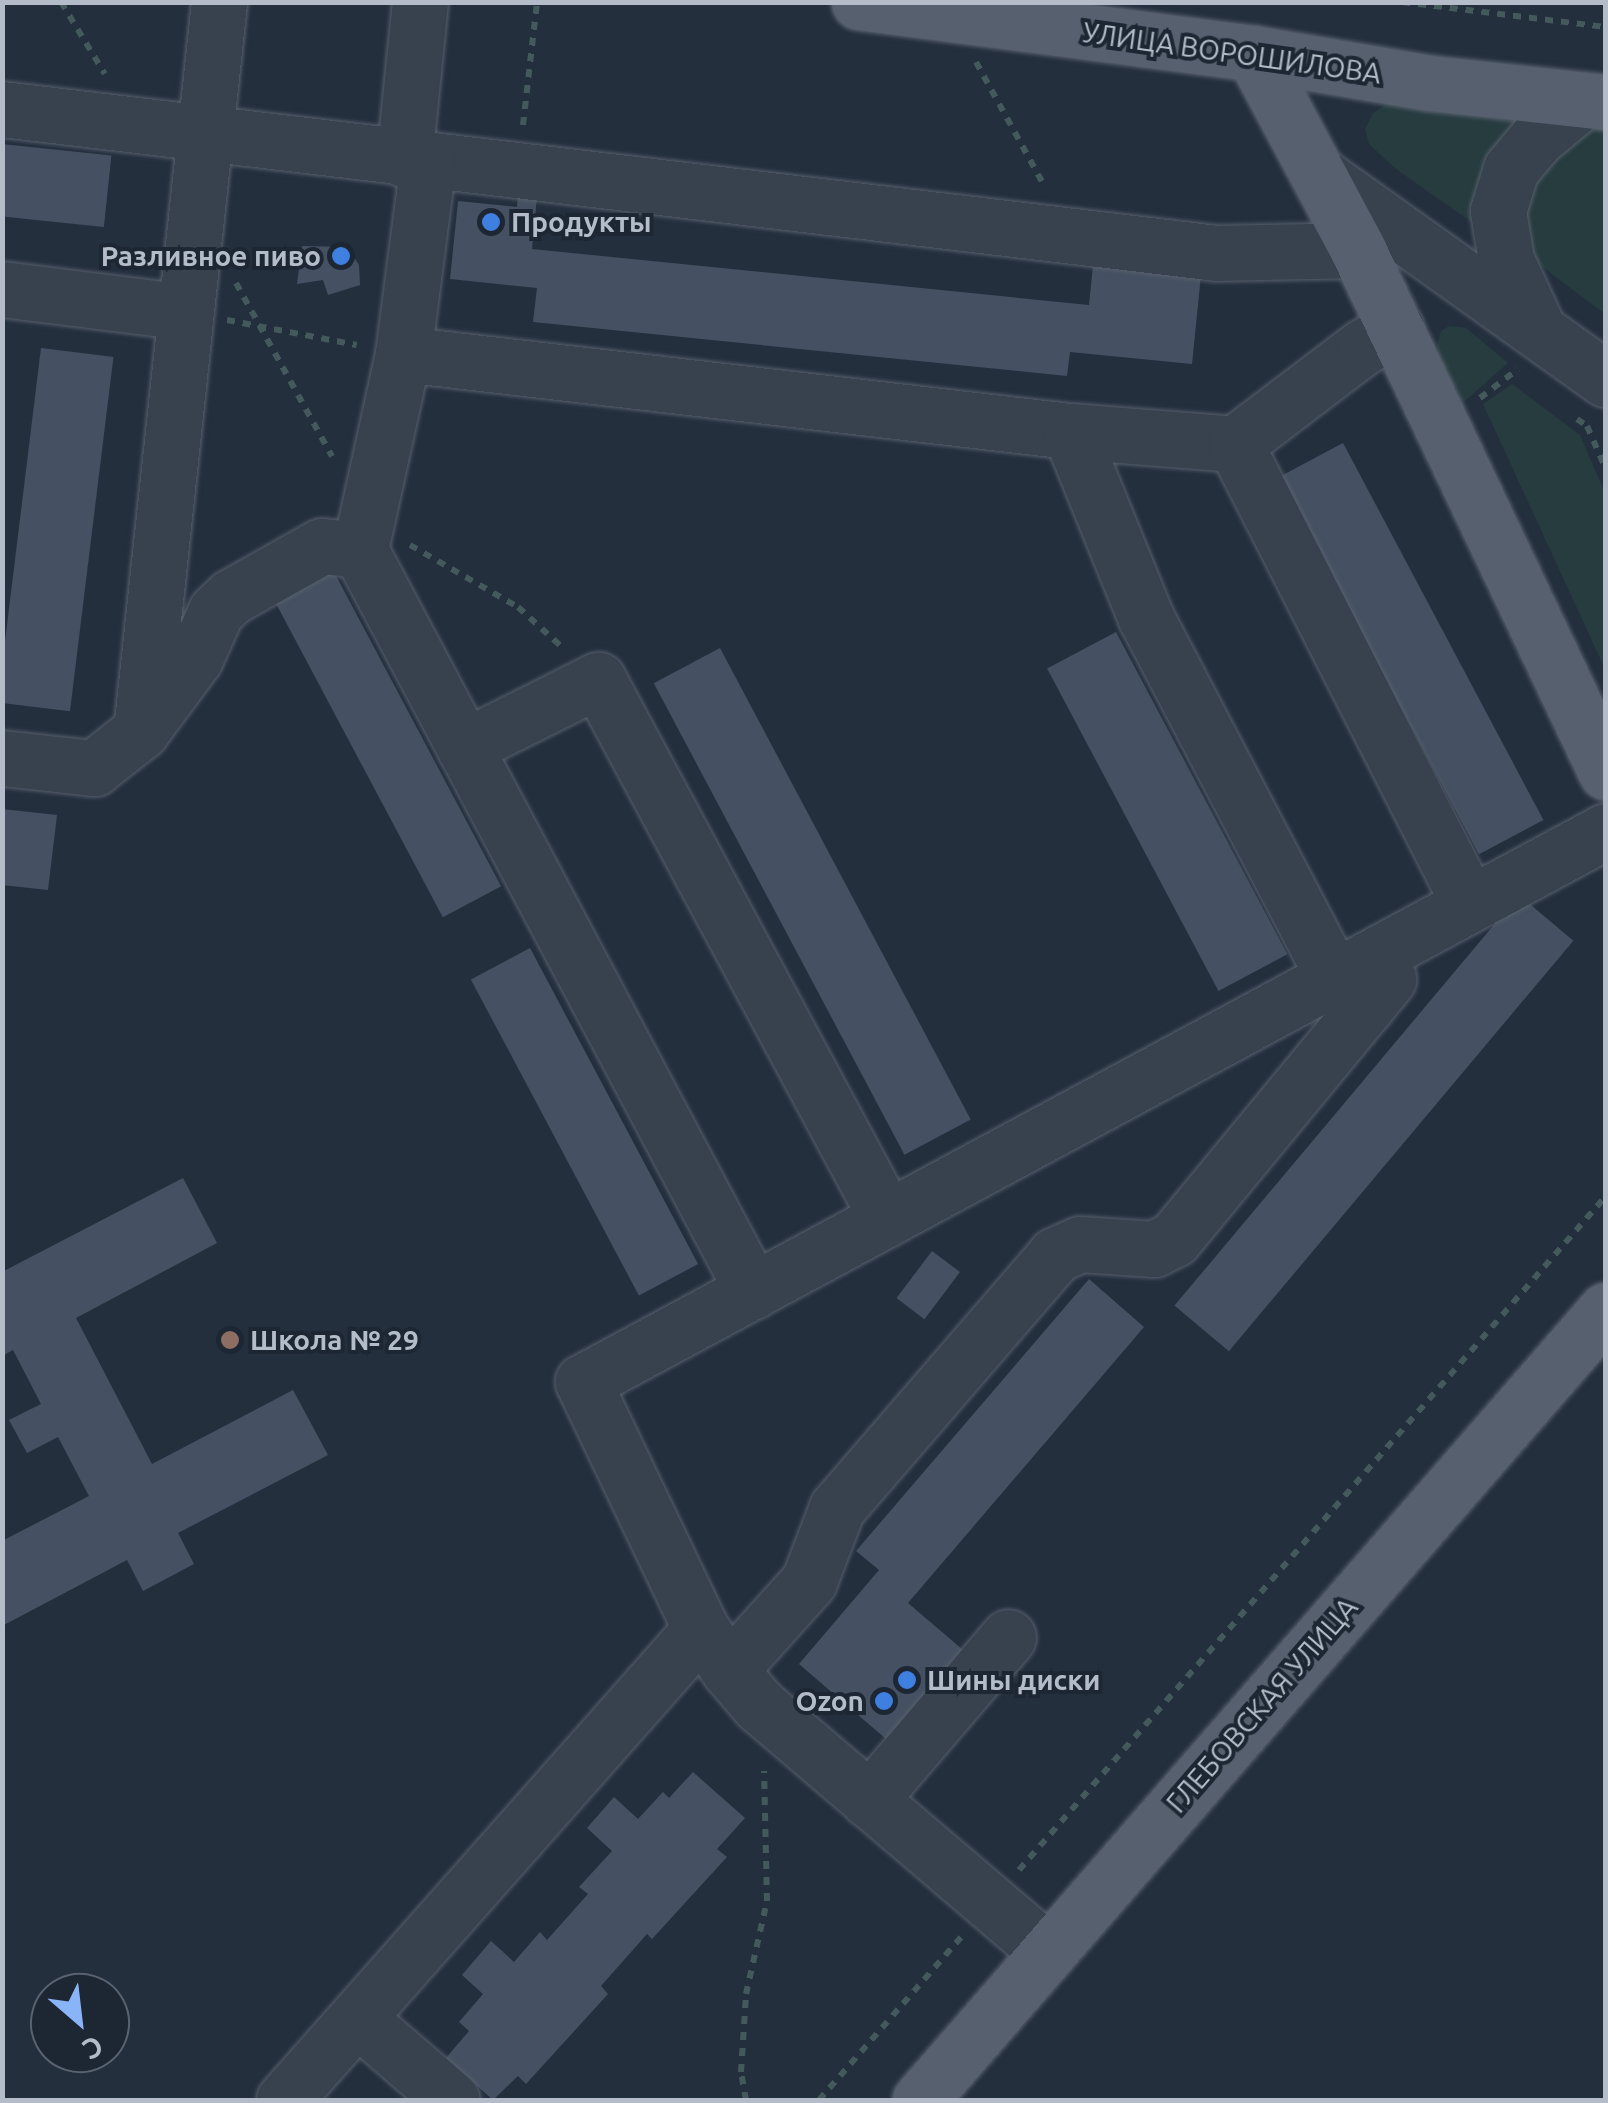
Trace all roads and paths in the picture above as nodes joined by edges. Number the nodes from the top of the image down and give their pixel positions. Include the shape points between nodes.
1 (61, 2) edge
2 (219, 2) edge
3 (420, 2) edge
4 (537, 2) edge
5 (859, 2) edge
6 (1402, 2) edge
7 (925, 9) edge
8 (1078, 16) edge
9 (1606, 27) edge
10 (1252, 52) junction
11 (1594, 101) edge
12 (2, 109) edge
13 (142, 126) junction
14 (205, 134) junction
15 (416, 160) junction
16 (517, 172) junction
17 (1322, 176) junction
18 (1072, 236) junction
19 (1358, 250) junction
20 (3, 291) edge
21 (186, 312) junction
22 (1396, 328) junction
23 (1524, 351) junction
24 (403, 354) junction
25 (1526, 384) dead end
26 (1589, 397) edge
27 (1070, 431) junction
28 (1235, 444) junction
29 (1606, 470) edge
30 (360, 550) junction
31 (141, 731) junction
32 (464, 747) junction
33 (2, 758) edge
34 (1606, 772) edge
35 (1606, 831) edge
36 (1453, 911) junction
37 (1350, 991) junction
38 (1606, 1196) edge
39 (887, 1218) junction
40 (752, 1291) junction
41 (1606, 1310) edge
42 (1008, 1637) dead end
43 (730, 1668) junction
44 (869, 1800) junction
45 (990, 1903) junction
46 (1048, 1952) junction
47 (358, 2018) junction
48 (284, 2100) edge
49 (452, 2100) edge
50 (746, 2100) edge
51 (820, 2100) edge
52 (920, 2100) edge

1 - 13 path
2 - 14 lane
3 - 15 lane
4 - 16 path
5 - 7 main road, УЛИЦА ВОРОШИЛОВА
6 - 9 path
7 - 8 main road, УЛИЦА ВОРОШИЛОВА
7 - 18 path
8 - 10 main road, УЛИЦА ВОРОШИЛОВА
10 - 11 main road, УЛИЦА ВОРОШИЛОВА via 1430,83
10 - 17 main road
11 - 23 lane via 1536,138 1511,169 1498,211
12 - 13 lane
13 - 14 lane
14 - 15 lane
14 - 21 lane
15 - 16 lane
15 - 24 lane
16 - 18 lane
17 - 19 main road
17 - 23 lane
18 - 19 lane via 1216,252
19 - 22 main road
20 - 21 lane
21 - 24 path
21 - 31 lane
22 - 28 lane
22 - 34 main road
23 - 25 path
23 - 26 lane
24 - 27 lane
24 - 30 lane
26 - 29 path via 1587,426
27 - 28 lane
27 - 37 lane via 1146,618
28 - 36 lane
30 - 31 lane via 322,546 230,598
30 - 32 lane
31 - 33 lane via 94,768
32 - 39 lane via 598,680
32 - 40 lane
35 - 36 lane
36 - 37 lane
37 - 39 lane
37 - 43 lane via 1174,1239 1154,1248 1080,1244 1056,1255 837,1508 809,1582
38 - 45 path
39 - 40 lane
40 - 43 lane via 583,1382
41 - 46 main road, ГЛЕБОВСКАЯ УЛИЦА
42 - 44 lane
43 - 44 lane
43 - 47 lane
43 - 50 path via 768,1812 767,1900 746,1994
44 - 45 lane
45 - 46 lane
45 - 51 path
46 - 52 main road, ГЛЕБОВСКАЯ УЛИЦА
47 - 48 lane
47 - 49 lane

